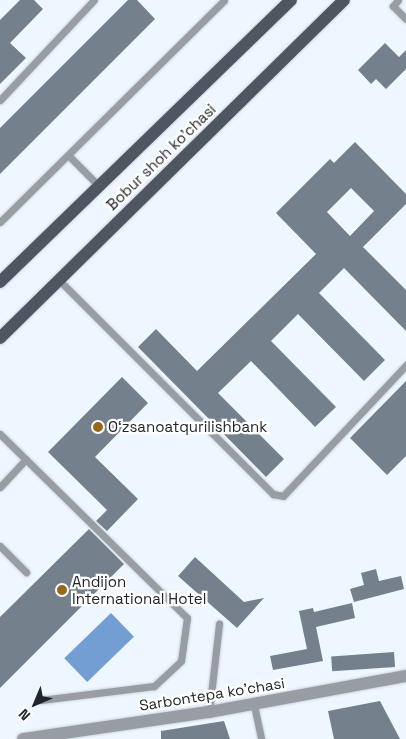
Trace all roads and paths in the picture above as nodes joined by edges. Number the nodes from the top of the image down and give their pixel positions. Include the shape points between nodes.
1 (94, 0) edge
2 (224, 0) edge
3 (291, 0) edge
4 (344, 0) edge
5 (398, 0) edge
6 (406, 19) edge
7 (0, 100) edge
8 (69, 156) junction
9 (99, 186) junction
10 (0, 222) edge
11 (59, 280) junction
12 (0, 282) edge
13 (0, 338) edge
14 (406, 365) edge
15 (0, 434) edge
16 (26, 459) junction
17 (0, 486) edge
18 (0, 546) edge
19 (26, 572) dead end
20 (219, 624) dead end
21 (406, 676) edge
22 (40, 700) dead end
23 (254, 705) junction
24 (209, 712) junction
25 (23, 739) edge
26 (261, 739) edge

1 - 7 lane
2 - 8 lane
3 - 9 main road, Bobur shoh ko'chasi
4 - 11 main road, Bobur shoh ko'chasi
5 - 6 lane via 392,6
8 - 9 lane
8 - 10 lane
9 - 12 main road, Bobur shoh ko'chasi
11 - 13 main road, Bobur shoh ko'chasi
11 - 14 lane via 273,494 283,496
15 - 16 lane
16 - 17 lane
16 - 22 lane via 188,618 181,661 154,686
18 - 19 lane
20 - 24 lane
21 - 23 street, Sarbontepa ko'chasi
23 - 24 street, Sarbontepa ko'chasi
23 - 26 lane
24 - 25 street, Sarbontepa ko'chasi

